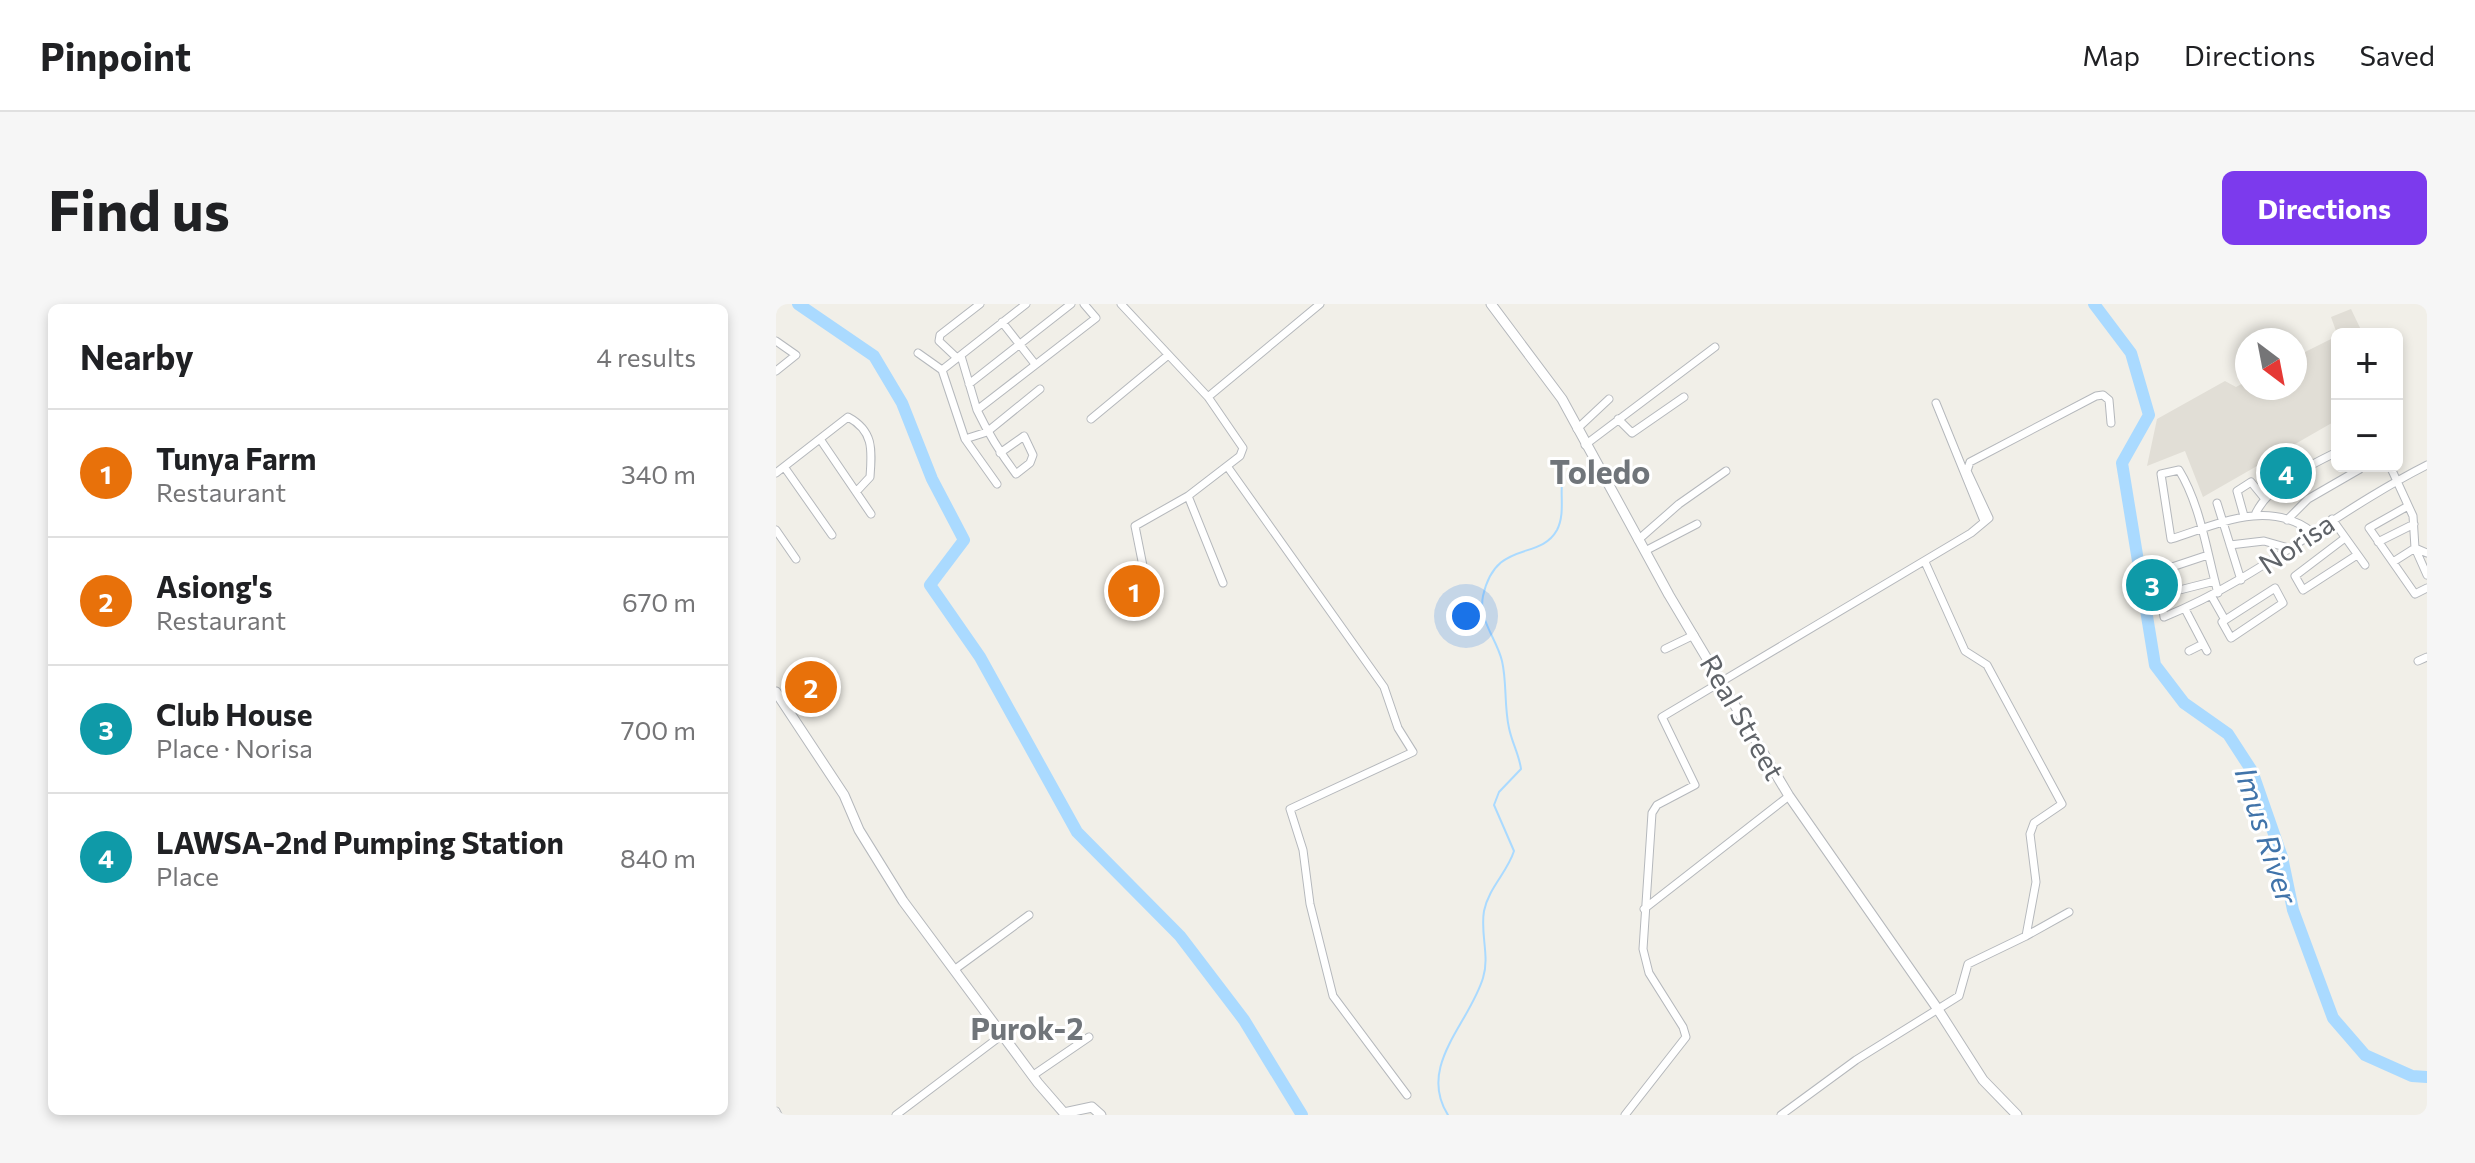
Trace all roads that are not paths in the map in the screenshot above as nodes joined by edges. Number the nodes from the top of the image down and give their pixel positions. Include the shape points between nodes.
1 (980, 304) edge
2 (1026, 304) edge
3 (1071, 304) edge
4 (1084, 304) edge
5 (1121, 304) edge
6 (1320, 304) edge
7 (1491, 304) edge
8 (1002, 322) junction
9 (776, 341) edge
10 (1019, 344) junction
11 (1715, 347) dead end
12 (918, 353) dead end
13 (1167, 356) junction
14 (959, 357) junction
15 (1035, 364) junction
16 (942, 370) junction
17 (776, 371) edge
18 (969, 384) junction
19 (1040, 389) dead end
20 (1208, 397) junction
21 (1684, 397) dead end
22 (1609, 399) dead end
23 (1936, 403) dead end
24 (977, 410) junction
25 (1091, 419) dead end
26 (1618, 419) junction
27 (2111, 423) dead end
28 (1577, 429) junction
29 (987, 432) junction
30 (820, 439) junction
31 (965, 439) junction
32 (1585, 445) junction
33 (1000, 453) junction
34 (2331, 455) edge
35 (2427, 465) edge
36 (1227, 466) junction
37 (785, 468) junction
38 (2303, 470) junction
39 (1726, 471) dead end
40 (2355, 472) edge
41 (2392, 472) edge
42 (776, 473) edge
43 (2396, 481) junction
44 (997, 484) dead end
45 (2284, 485) junction
46 (856, 492) junction
47 (1188, 496) junction
48 (2265, 499) junction
49 (2217, 503) dead end
50 (2408, 506) junction
51 (871, 514) dead end
52 (2255, 515) junction
53 (2244, 516) junction
54 (2332, 519) junction
55 (2287, 520) junction
56 (1984, 521) junction
57 (2223, 521) junction
58 (1697, 524) dead end
59 (2414, 524) junction
60 (776, 530) edge
61 (2201, 530) junction
62 (2312, 532) junction
63 (832, 535) dead end
64 (2345, 538) junction
65 (1638, 540) junction
66 (2378, 542) junction
67 (2230, 545) junction
68 (2288, 548) junction
69 (2415, 548) junction
70 (1645, 551) junction
71 (2427, 553) edge
72 (2208, 555) junction
73 (2357, 555) junction
74 (796, 559) dead end
75 (1925, 562) junction
76 (2393, 562) junction
77 (2365, 565) dead end
78 (2427, 575) edge
79 (2241, 580) junction
80 (2215, 581) junction
81 (1223, 583) dead end
82 (2427, 588) edge
83 (1134, 591) dead end
84 (2160, 595) junction
85 (2215, 595) junction
86 (2185, 609) junction
87 (2225, 620) junction
88 (1694, 635) junction
89 (1665, 649) dead end
90 (2189, 651) dead end
91 (2427, 657) edge
92 (2418, 661) dead end
93 (1723, 680) junction
94 (776, 692) edge
95 (786, 706) junction
96 (776, 714) edge
97 (1789, 796) junction
98 (1644, 909) junction
99 (2069, 912) dead end
100 (1029, 915) dead end
101 (2026, 936) junction
102 (954, 970) junction
103 (1937, 1008) junction
104 (1002, 1035) junction
105 (1089, 1037) dead end
106 (1032, 1076) junction
107 (1407, 1095) dead end
108 (896, 1115) edge
109 (1101, 1115) edge
110 (1625, 1115) edge
111 (1781, 1115) edge
112 (2017, 1115) edge

1 - 14 street via 940,335 939,341
2 - 8 street
3 - 10 street
4 - 15 street via 1096,318
5 - 13 street
6 - 20 street
7 - 28 street, Real Street
8 - 10 street
8 - 14 street
9 - 17 street via 796,355
10 - 15 street
10 - 18 street
11 - 26 street
12 - 16 street
13 - 20 street
13 - 25 street
14 - 16 street
14 - 18 street
15 - 24 street
16 - 31 street
18 - 24 street
19 - 29 street
20 - 36 street via 1243,448
21 - 26 street via 1632,433
22 - 28 street
23 - 56 street
24 - 29 street
26 - 32 street
27 - 56 street via 2109,400 2096,396 1970,462 1967,471 1989,518
28 - 32 street, Real Street
29 - 31 street
29 - 33 street
30 - 37 street
30 - 46 street
30 - 46 street via 848,417 860,423 872,442 870,477
31 - 44 street
32 - 65 street, Real Street
33 - 33 street via 1024,436 1033,455 1016,474
34 - 38 street
35 - 43 street, Norisa
36 - 47 street
36 - 107 street via 1384,687 1413,752 1290,809 1333,996
37 - 42 street
37 - 63 street
38 - 45 street
38 - 45 street via 2297,459 2278,468
39 - 65 street
40 - 55 street via 2308,499
41 - 43 street
43 - 50 street
43 - 54 street, Norisa
45 - 48 street
46 - 51 street
47 - 81 street
47 - 83 street via 1135,526 1145,576
48 - 52 street
48 - 53 street via 2251,482 2244,485 2237,491
49 - 57 street
50 - 59 street
50 - 66 street via 2369,528
52 - 53 street
52 - 55 street
53 - 57 street
54 - 62 street, Norisa
54 - 64 street
55 - 62 street
56 - 75 street
57 - 61 street
57 - 67 street
58 - 70 street
59 - 66 street
59 - 69 street
60 - 74 street
61 - 61 street via 2171,539 2161,474 2179,470
61 - 72 street
62 - 68 street, Norisa
64 - 73 street
64 - 73 street via 2295,576 2303,590
65 - 70 street, Real Street
66 - 76 street
67 - 68 street via 2264,541
67 - 79 street
68 - 79 street, Norisa
69 - 71 street
69 - 76 street
69 - 78 street
70 - 88 street, Real Street
72 - 80 street
72 - 84 street via 2160,569
73 - 77 street
75 - 93 street
75 - 101 street via 1965,651 1987,665 2063,799 2034,823 2030,834 2036,882
76 - 82 street via 2415,594
79 - 85 street, Norisa
80 - 84 street
80 - 85 street
84 - 86 street, Norisa via 2164,617
85 - 86 street, Norisa
85 - 87 street
86 - 90 street via 2205,647
87 - 87 street via 2231,638 2283,603 2275,588
88 - 89 street
88 - 93 street, Real Street
91 - 92 street
93 - 97 street, Real Street
93 - 98 street via 1661,719 1695,785 1654,807
94 - 95 street
95 - 96 street
95 - 102 street via 903,901
97 - 98 street
97 - 103 street, Real Street
98 - 110 street via 1643,949 1649,973 1686,1037
99 - 101 street
100 - 102 street
101 - 103 street via 1968,964 1959,996
102 - 104 street
103 - 111 street
103 - 112 street, Real Street via 1983,1080
104 - 106 street
104 - 108 street
105 - 106 street
106 - 109 street via 1064,1113 1092,1107

